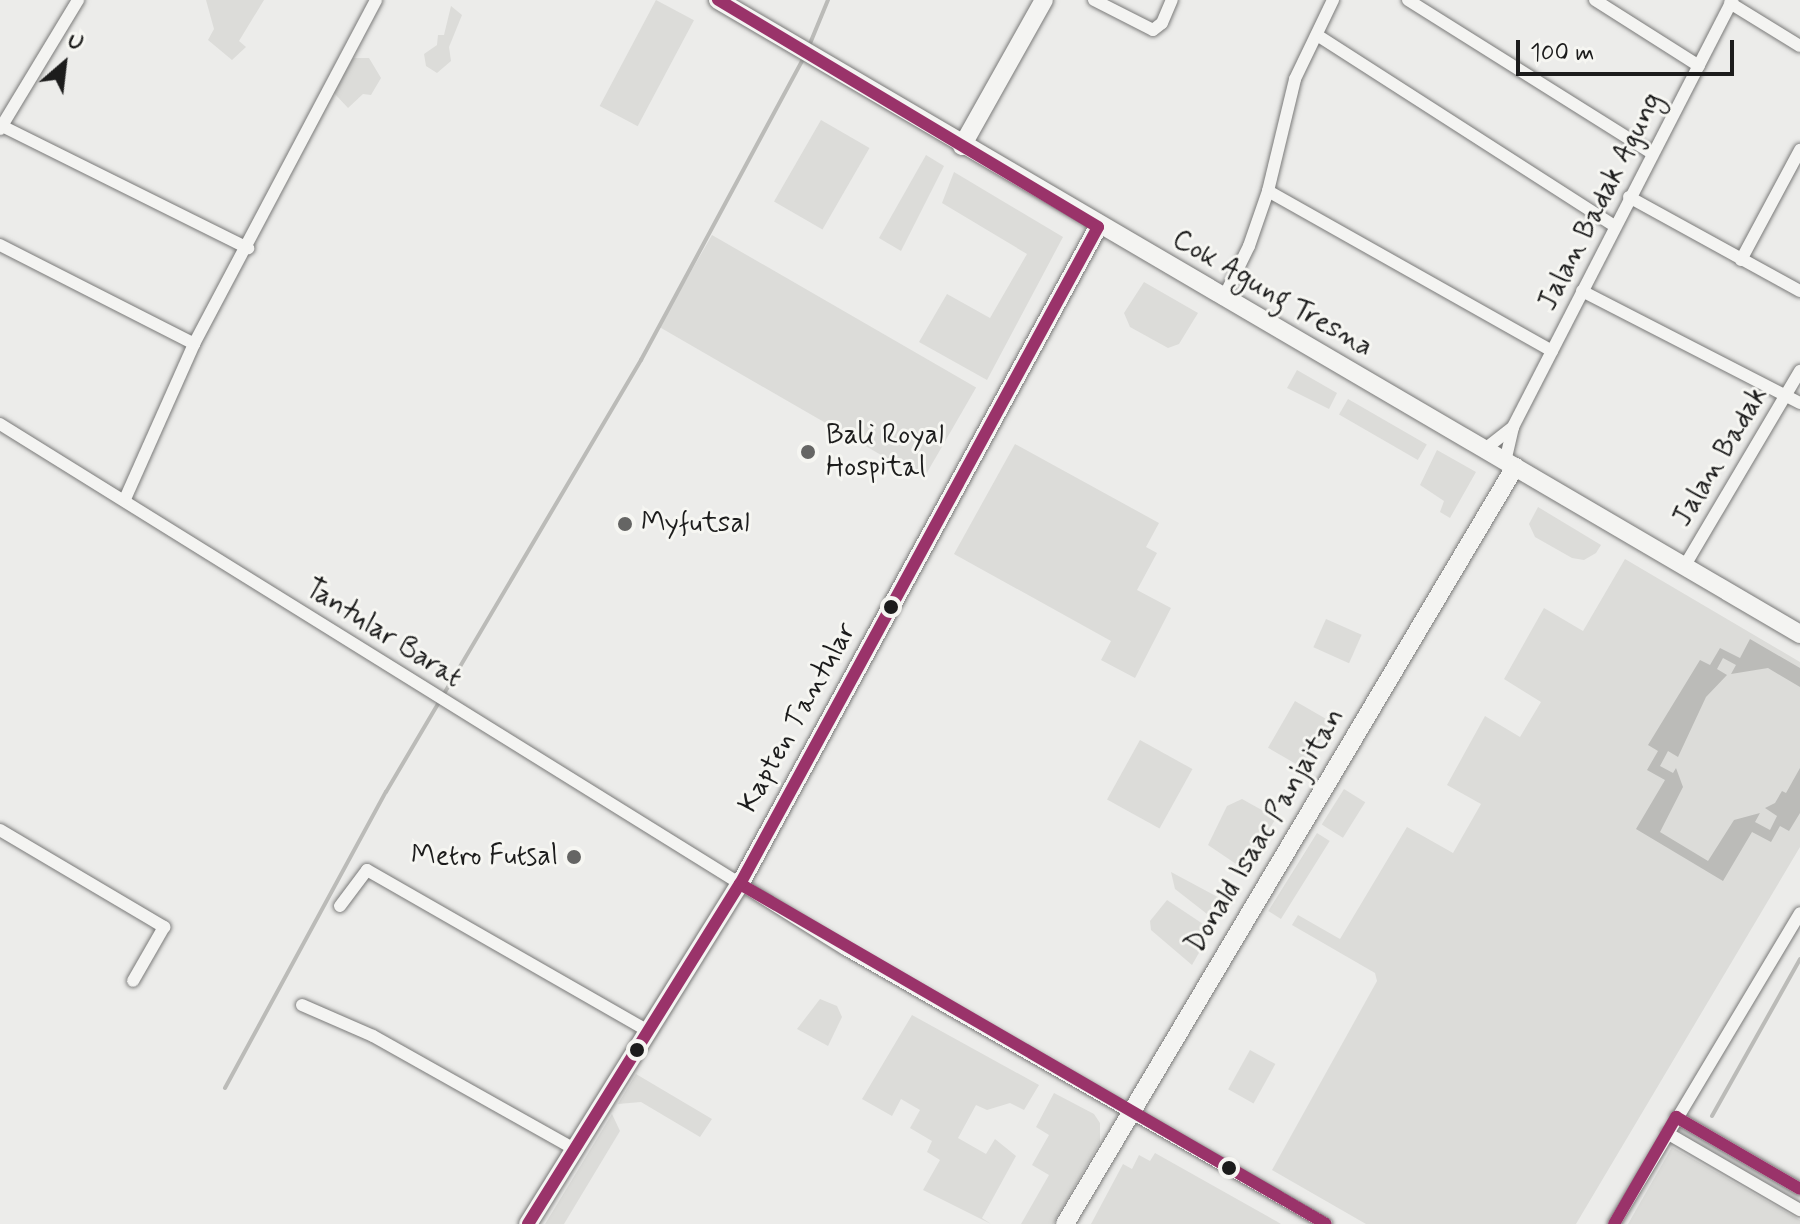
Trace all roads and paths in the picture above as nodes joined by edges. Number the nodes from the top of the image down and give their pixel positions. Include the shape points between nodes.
1 (78, 0) edge
2 (376, 0) edge
3 (718, 0) edge
4 (1044, 0) edge
5 (1094, 0) edge
6 (1172, 0) edge
7 (1333, 0) edge
8 (1408, 0) edge
9 (1595, 0) edge
10 (1731, 2) edge
11 (1317, 35) junction
12 (1800, 46) edge
13 (1699, 66) junction
14 (1, 128) edge
15 (962, 146) junction
16 (1800, 150) edge
17 (1652, 153) junction
18 (1268, 191) junction
19 (1629, 197) junction
20 (1615, 226) junction
21 (1098, 227) junction
22 (0, 245) edge
23 (248, 248) junction
24 (1741, 260) junction
25 (1582, 291) junction
26 (1800, 291) edge
27 (1223, 299) junction
28 (194, 344) junction
29 (1552, 351) junction
30 (1800, 371) edge
31 (1786, 395) junction
32 (1800, 403) edge
33 (0, 424) edge
34 (1513, 427) junction
35 (1485, 449) junction
36 (1510, 464) junction
37 (125, 499) junction
38 (1684, 567) junction
39 (1800, 634) edge
40 (0, 830) edge
41 (740, 884) junction
42 (340, 906) dead end
43 (1800, 913) edge
44 (133, 981) dead end
45 (302, 1005) dead end
46 (644, 1029) junction
47 (1131, 1113) junction
48 (1676, 1117) junction
49 (1667, 1133) junction
50 (576, 1150) junction
51 (1800, 1189) edge
52 (1800, 1210) edge
53 (528, 1224) edge
54 (1065, 1224) edge
55 (1326, 1224) edge
56 (1614, 1224) edge

1 - 14 street
2 - 23 street via 296,146
3 - 15 street, Cok Agung Tresna
4 - 15 street
5 - 6 street via 1153,30
7 - 11 street
8 - 17 street
9 - 13 street
10 - 12 street
10 - 13 street, Jalan Badak Agung
11 - 18 street via 1295,79
11 - 20 street
13 - 17 street, Jalan Badak Agung
14 - 23 street
15 - 21 street, Cok Agung Tresna
16 - 24 street
17 - 19 street, Jalan Badak Agung
18 - 27 street
18 - 29 street
19 - 20 street, Jalan Badak Agung
19 - 24 street
20 - 25 street, Jalan Badak Agung
21 - 27 street, Cok Agung Tresna
21 - 41 street, Kapten Tantular
22 - 28 street
23 - 28 street
24 - 26 street
25 - 29 street, Jalan Badak Agung
25 - 31 street
27 - 35 street, Cok Agung Tresna
28 - 37 street
29 - 34 street, Jalan Badak Agung
30 - 31 street, Jalan Badak
31 - 32 street
31 - 38 street, Jalan Badak
33 - 37 street, Tantular Barat
34 - 35 street, Jalan Badak Agung
34 - 36 street, Jalan Badak Agung
35 - 36 street, Cok Agung Tresna
36 - 38 street, Cok Agung Tresna
36 - 47 street, Donald Isaac Panjaitan
37 - 41 street, Tantular Barat
38 - 39 street, Cok Agung Tresna
40 - 44 street via 164,927
41 - 46 street, Kapten Tantular
41 - 47 street, Tantular Barat
42 - 46 street via 362,871 418,896
43 - 48 street
45 - 50 street via 373,1036
46 - 50 street, Kapten Tantular
47 - 54 street, Donald Isaac Panjaitan
47 - 55 street, Tantular Barat
48 - 49 street
48 - 51 street
49 - 52 street
49 - 56 street
50 - 53 street, Kapten Tantular

